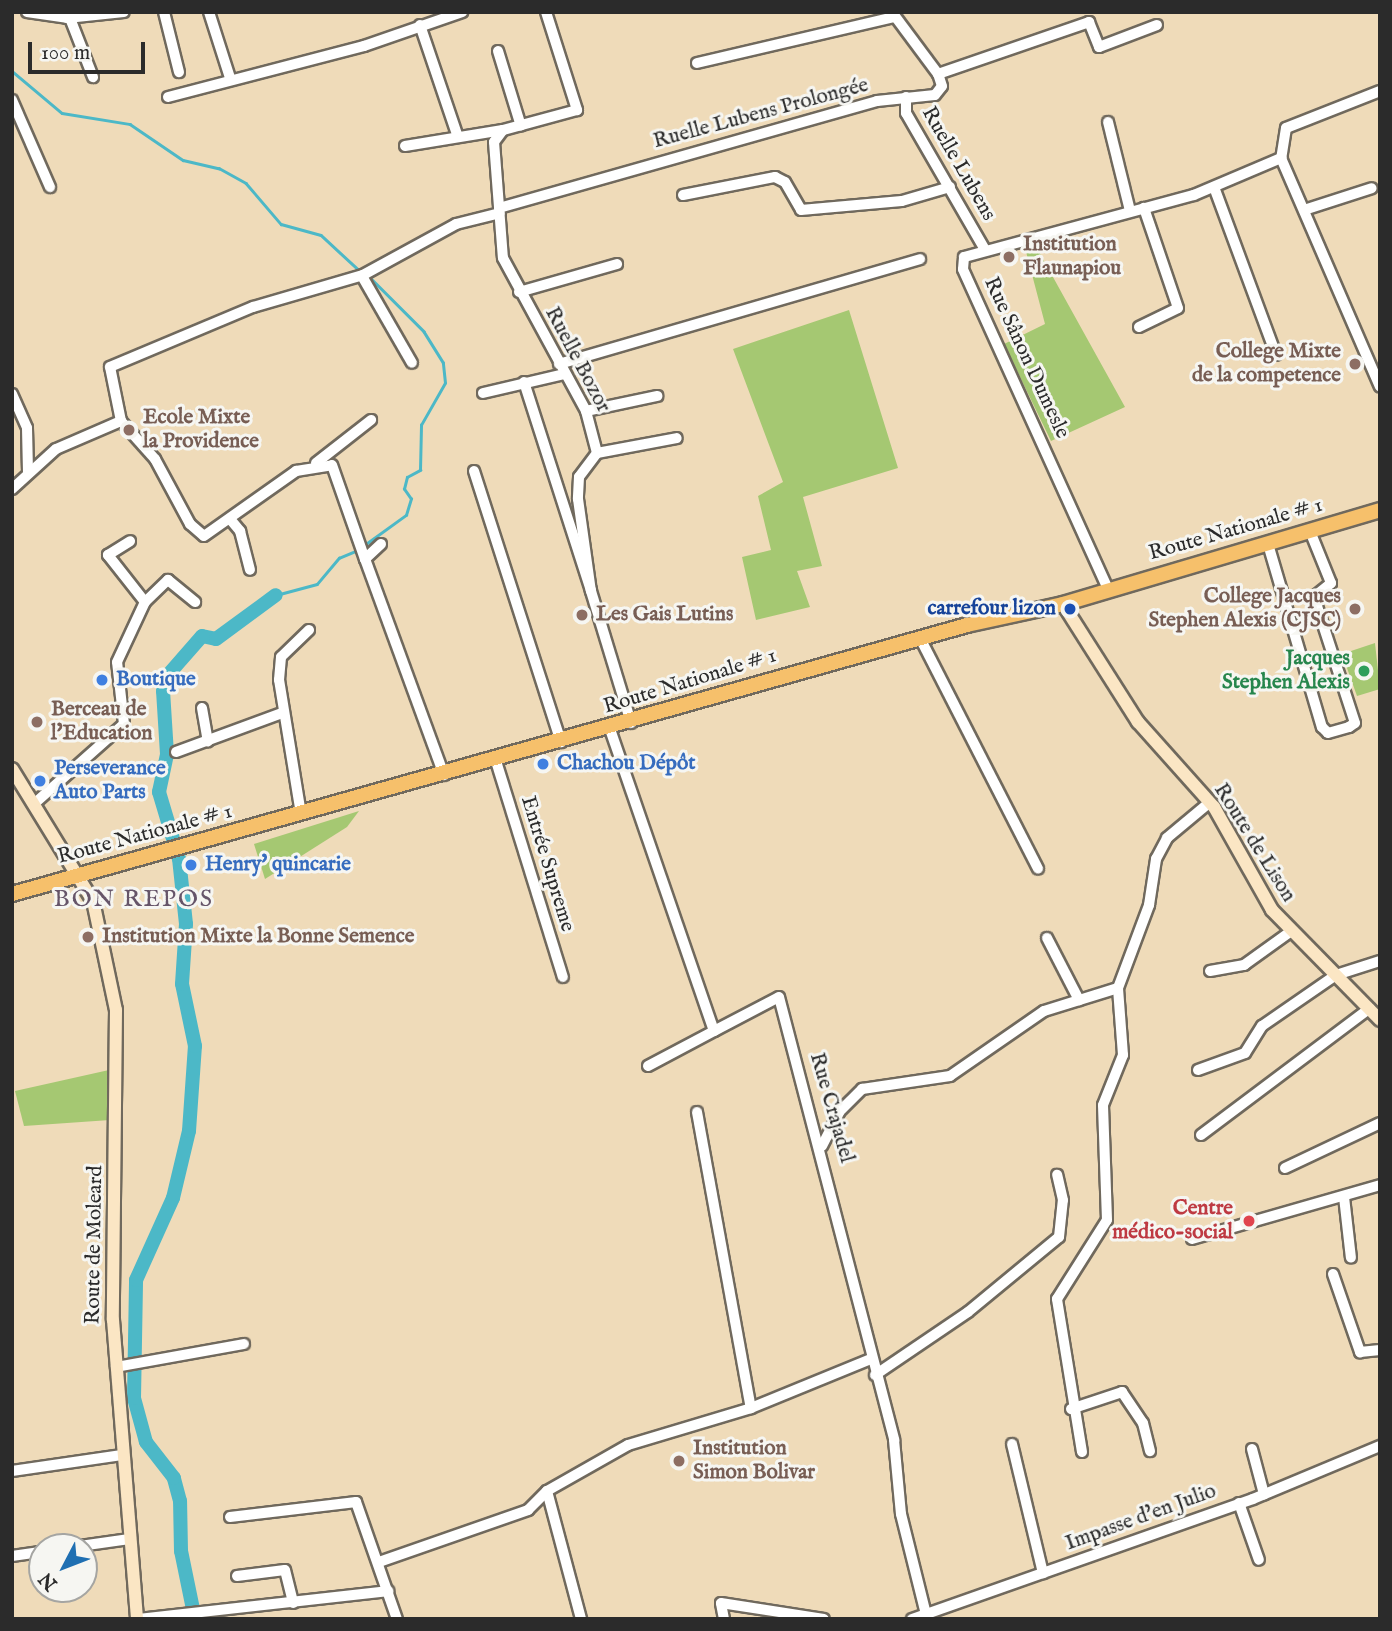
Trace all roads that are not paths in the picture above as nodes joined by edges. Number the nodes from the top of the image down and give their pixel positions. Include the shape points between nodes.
1 (27, 12) edge
2 (124, 12) edge
3 (164, 12) edge
4 (209, 12) edge
5 (462, 12) edge
6 (546, 12) edge
7 (893, 14) edge
8 (67, 15) edge
9 (420, 25) junction
10 (1157, 25) dead end
11 (498, 51) dead end
12 (697, 63) dead end
13 (180, 72) dead end
14 (938, 74) junction
15 (93, 77) dead end
16 (230, 78) junction
17 (1380, 91) edge
18 (168, 97) dead end
19 (906, 97) junction
20 (12, 100) edge
21 (1108, 122) dead end
22 (521, 126) junction
23 (503, 130) junction
24 (457, 134) junction
25 (405, 146) dead end
26 (1282, 158) junction
27 (50, 187) dead end
28 (950, 187) junction
29 (1214, 187) junction
30 (1372, 188) dead end
31 (683, 195) dead end
32 (1144, 208) junction
33 (1304, 209) junction
34 (500, 211) junction
35 (1130, 211) junction
36 (984, 248) junction
37 (920, 259) dead end
38 (617, 264) dead end
39 (362, 275) junction
40 (519, 292) junction
41 (1139, 327) dead end
42 (1276, 355) dead end
43 (412, 363) dead end
44 (561, 369) junction
45 (524, 382) junction
46 (1380, 387) edge
47 (483, 393) dead end
48 (12, 394) edge
49 (657, 396) dead end
50 (586, 411) junction
51 (371, 420) dead end
52 (121, 421) junction
53 (677, 438) dead end
54 (330, 450) junction
55 (597, 453) junction
56 (316, 463) junction
57 (332, 465) junction
58 (474, 471) dead end
59 (28, 473) junction
60 (12, 489) edge
61 (1378, 515) edge
62 (230, 519) junction
63 (1310, 531) junction
64 (130, 541) dead end
65 (382, 544) dead end
66 (1268, 544) junction
67 (365, 559) junction
68 (250, 570) dead end
69 (1108, 589) junction
70 (592, 591) junction
71 (195, 601) dead end
72 (145, 602) junction
73 (1063, 604) junction
74 (309, 631) dead end
75 (920, 638) junction
76 (202, 708) dead end
77 (282, 713) junction
78 (631, 723) junction
79 (610, 729) junction
80 (208, 741) junction
81 (561, 742) junction
82 (176, 752) dead end
83 (496, 761) junction
84 (12, 769) edge
85 (444, 775) junction
86 (1210, 802) junction
87 (35, 803) junction
88 (301, 814) junction
89 (1038, 869) dead end
90 (80, 876) junction
91 (12, 894) edge
92 (1290, 932) junction
93 (1047, 938) dead end
94 (1380, 961) edge
95 (1210, 971) dead end
96 (1336, 975) junction
97 (563, 977) dead end
98 (1118, 988) junction
99 (1079, 1000) junction
100 (1370, 1008) junction
101 (1380, 1020) edge
102 (714, 1031) junction
103 (649, 1066) dead end
104 (1198, 1070) dead end
105 (697, 1112) dead end
106 (1380, 1123) edge
107 (1200, 1135) dead end
108 (822, 1146) junction
109 (1285, 1168) dead end
110 (1057, 1175) dead end
111 (1380, 1185) edge
112 (1344, 1197) junction
113 (1192, 1239) dead end
114 (1351, 1258) dead end
115 (1333, 1274) dead end
116 (244, 1344) dead end
117 (1380, 1350) edge
118 (871, 1359) junction
119 (121, 1366) junction
120 (875, 1375) junction
121 (751, 1408) junction
122 (1071, 1409) junction
123 (1012, 1444) dead end
124 (1380, 1446) edge
125 (1252, 1449) dead end
126 (1150, 1451) dead end
127 (1082, 1452) dead end
128 (122, 1455) junction
129 (12, 1471) edge
130 (547, 1492) junction
131 (1264, 1494) junction
132 (1239, 1503) junction
133 (230, 1517) dead end
134 (129, 1539) junction
135 (98, 1543) edge
136 (1259, 1560) dead end
137 (379, 1562) junction
138 (1043, 1573) junction
139 (237, 1576) dead end
140 (388, 1591) junction
141 (293, 1604) junction
142 (779, 1614) edge
143 (926, 1614) junction
144 (138, 1619) edge
145 (397, 1619) edge
146 (581, 1619) edge
147 (724, 1619) edge
148 (824, 1619) edge
149 (912, 1619) edge

1 - 8 street
2 - 8 street
3 - 13 street
4 - 16 street
5 - 9 street
6 - 22 street via 577,110
7 - 12 street
7 - 14 street
8 - 15 street
9 - 16 street via 324,57
9 - 24 street
10 - 14 street via 1099,47 1088,22
11 - 22 street
14 - 19 street, Ruelle Lubens Prolongée via 940,93
16 - 18 street
17 - 26 street via 1286,128
19 - 28 street, Ruelle Lubens via 906,113
19 - 34 street, Ruelle Lubens Prolongée
20 - 27 street
21 - 35 street
22 - 23 street
23 - 24 street
23 - 34 street, Ruelle Bozor via 491,153
24 - 25 street
26 - 29 street, Rue Sânon Dumesle
26 - 33 street
28 - 31 street via 902,201 801,210 785,182 775,177
28 - 36 street, Ruelle Lubens
29 - 32 street, Rue Sânon Dumesle
29 - 42 street
30 - 33 street
32 - 35 street, Rue Sânon Dumesle
32 - 41 street via 1178,308
33 - 46 street
34 - 39 street, Ruelle Lubens Prolongée via 456,224
34 - 40 street, Ruelle Bozor via 504,264
35 - 36 street, Rue Sânon Dumesle
36 - 69 street, Rue Sânon Dumesle via 964,257 963,269
37 - 44 street
38 - 40 street
39 - 43 street
39 - 52 street, Ruelle Lubens Prolongée via 253,307 110,367
40 - 44 street, Ruelle Bozor
44 - 45 street
44 - 50 street, Ruelle Bozor
45 - 47 street
45 - 70 street
48 - 59 street via 27,428
49 - 50 street
50 - 55 street, Ruelle Bozor
51 - 54 street
52 - 59 street via 56,449
52 - 62 street via 155,459 196,533 204,536
53 - 55 street
54 - 56 street
54 - 57 street
55 - 70 street via 578,486
56 - 57 street
56 - 62 street
57 - 67 street
58 - 81 street
59 - 60 street
61 - 63 main road, Route Nationale # 1
62 - 68 street via 240,531
63 - 66 main road, Route Nationale # 1
63 - 66 street via 1331,583 1314,597 1355,723 1349,727 1328,733 1322,727
64 - 72 street via 108,555
65 - 67 street
66 - 69 main road, Route Nationale # 1
67 - 85 street
69 - 73 main road, Route Nationale # 1
70 - 78 street
71 - 72 street via 167,580
72 - 87 street via 117,662 124,724
73 - 75 main road, Route Nationale # 1
73 - 86 street, Route de Lison via 1138,722
74 - 77 street via 281,657
75 - 78 main road, Route Nationale # 1
75 - 89 street
76 - 80 street
77 - 80 street
77 - 88 street
78 - 79 main road, Route Nationale # 1
79 - 81 main road, Route Nationale # 1
79 - 102 street
80 - 82 street
81 - 83 main road, Route Nationale # 1
83 - 85 main road, Route Nationale # 1
83 - 97 street, Entrée Supreme
84 - 87 street, Route de Moleard
85 - 88 main road, Route Nationale # 1
86 - 92 street, Route de Lison
86 - 98 street via 1162,845 1149,905
87 - 90 street, Route de Moleard
88 - 90 main road, Route Nationale # 1
90 - 91 main road, Route Nationale # 1
90 - 119 street, Route de Moleard via 93,901 116,1010
92 - 95 street via 1244,965
92 - 96 street, Route de Lison
93 - 99 street
94 - 96 street
96 - 100 street, Route de Lison
96 - 104 street via 1262,1026 1245,1053
98 - 99 street
98 - 122 street via 1123,1055 1103,1105 1107,1220 1057,1298
99 - 108 street via 1022,1022 961,1070 937,1080 862,1089 839,1112
100 - 101 street, Route de Lison
100 - 107 street
102 - 103 street
102 - 108 street, Rue Crajadel via 779,997
105 - 121 street
106 - 109 street
108 - 118 street, Rue Crajadel
110 - 120 street via 1064,1211 1059,1237 968,1312
111 - 112 street
112 - 113 street
112 - 114 street
115 - 117 street via 1360,1352
116 - 119 street
118 - 120 street, Rue Crajadel
118 - 121 street
119 - 128 street, Route de Moleard
120 - 143 street, Rue Crajadel via 894,1440 901,1514
121 - 130 street via 628,1445
122 - 126 street via 1122,1392 1143,1423
122 - 127 street
123 - 138 street
124 - 131 street, Impasse d'en Julio
125 - 131 street
128 - 129 street
128 - 134 street, Route de Moleard
130 - 137 street via 528,1510 492,1527
130 - 146 street
131 - 132 street, Impasse d'en Julio
132 - 136 street
132 - 138 street, Impasse d'en Julio
133 - 137 street via 356,1502
134 - 135 street
134 - 144 street, Route de Moleard
137 - 140 street
138 - 143 street, Impasse d'en Julio
139 - 141 street via 285,1570
140 - 141 street
140 - 145 street
141 - 144 street
142 - 147 street via 721,1603
142 - 148 street
143 - 149 street, Impasse d'en Julio

